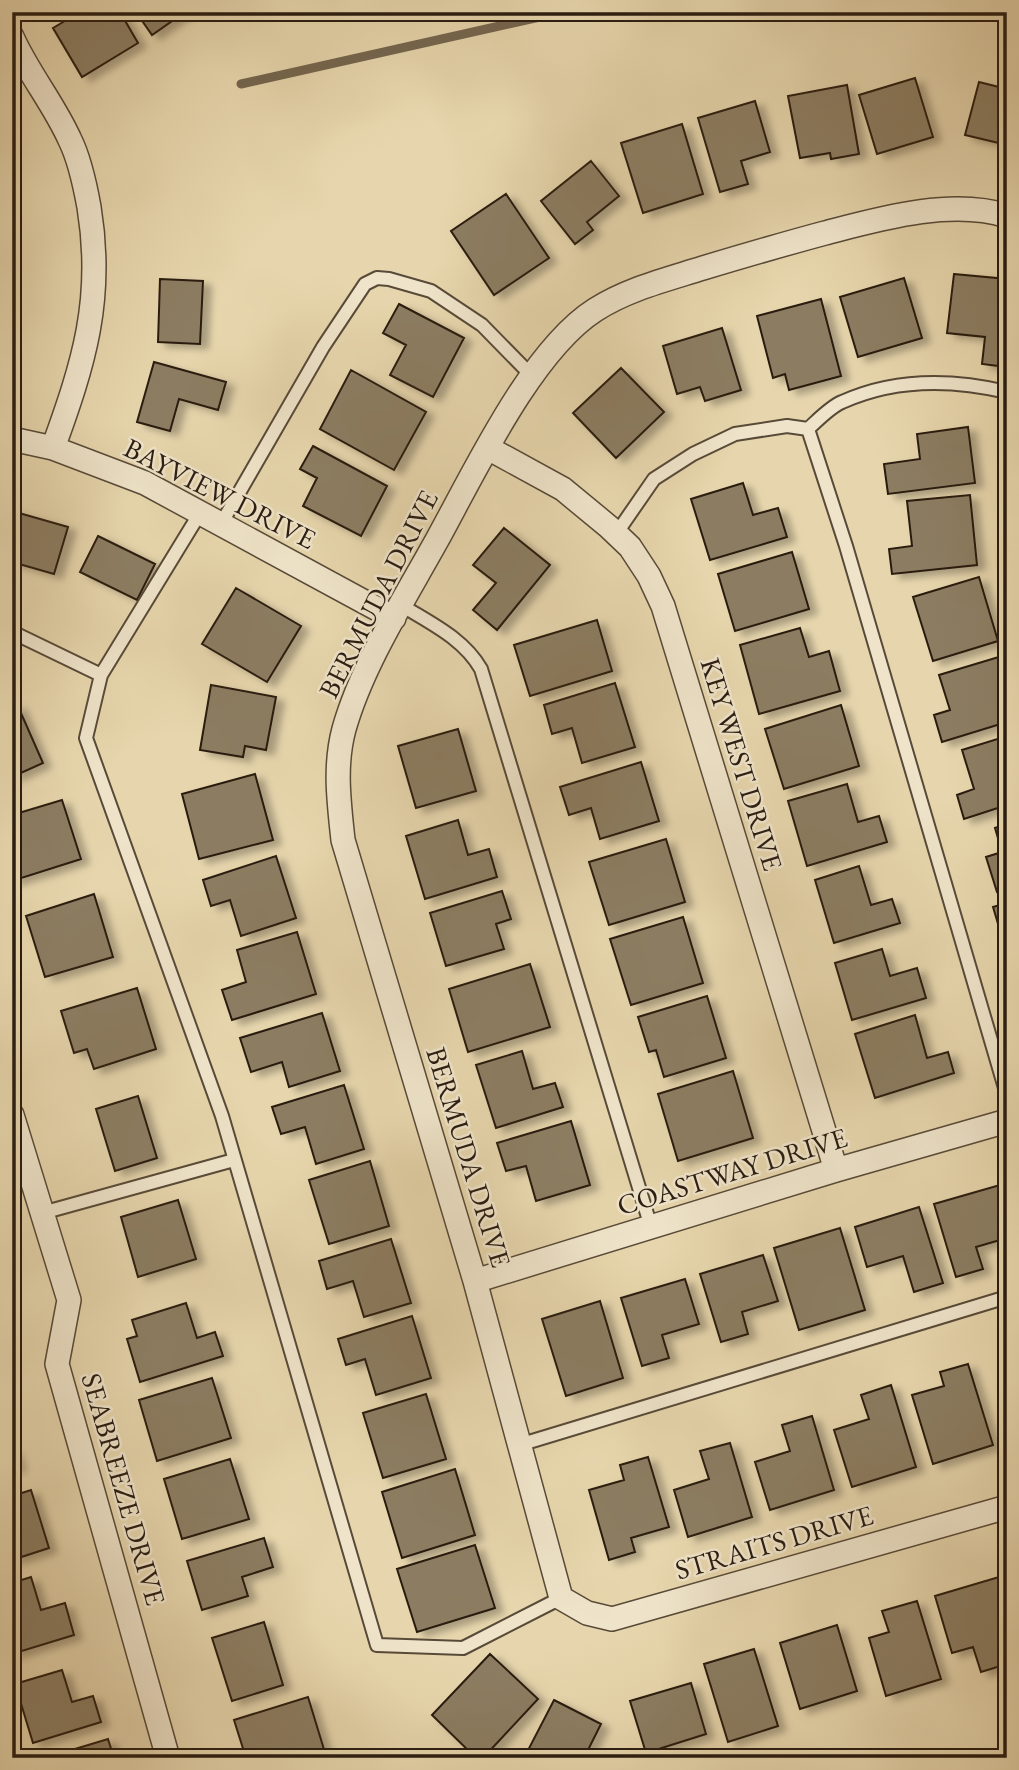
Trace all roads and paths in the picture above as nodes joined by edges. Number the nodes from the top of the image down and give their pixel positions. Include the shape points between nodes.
1 (12, 37) edge
2 (1007, 216) edge
3 (532, 376) junction
4 (1007, 392) edge
5 (808, 429) junction
6 (12, 439) edge
7 (53, 448) junction
8 (488, 448) junction
9 (200, 513) junction
10 (221, 524) junction
11 (616, 534) junction
12 (397, 611) junction
13 (12, 632) edge
14 (101, 675) junction
15 (1007, 1095) edge
16 (12, 1115) edge
17 (1007, 1121) edge
18 (234, 1160) junction
19 (835, 1170) junction
20 (42, 1213) junction
21 (651, 1227) junction
22 (475, 1281) junction
23 (1007, 1297) edge
24 (519, 1445) junction
25 (1007, 1507) edge
26 (561, 1598) junction
27 (168, 1758) edge

1 - 7 street via 72,142 94,239 95,285 85,352
2 - 3 street, BERMUDA DRIVE via 943,209 888,216 633,289 593,312 562,339
3 - 8 street, BERMUDA DRIVE
3 - 10 lane via 482,325 430,291 377,278 365,284 323,347
4 - 5 lane via 970,383 901,383 840,402
5 - 11 lane via 786,426 735,435 693,454 654,479
5 - 15 lane
6 - 7 street, BAYVIEW DRIVE
7 - 9 street, BAYVIEW DRIVE via 145,483
8 - 11 street, KEY WEST DRIVE via 563,489
8 - 12 street, BERMUDA DRIVE
9 - 10 street, BAYVIEW DRIVE
9 - 14 lane
10 - 12 street, BAYVIEW DRIVE
11 - 19 street, KEY WEST DRIVE via 649,576 663,606
12 - 21 lane via 455,639 481,668
12 - 22 street, BERMUDA DRIVE via 354,698 344,731 338,760 343,840
13 - 14 lane
14 - 18 lane via 86,738
16 - 20 street, SEABREEZE DRIVE
17 - 19 street, COASTWAY DRIVE
18 - 20 lane
18 - 26 lane via 377,1645 463,1648
19 - 21 street, COASTWAY DRIVE
20 - 27 street, SEABREEZE DRIVE via 69,1300 57,1364
21 - 22 street, COASTWAY DRIVE
22 - 24 street, BERMUDA DRIVE
23 - 24 lane
24 - 26 street, BERMUDA DRIVE
25 - 26 street, STRAITS DRIVE via 612,1619 587,1613

